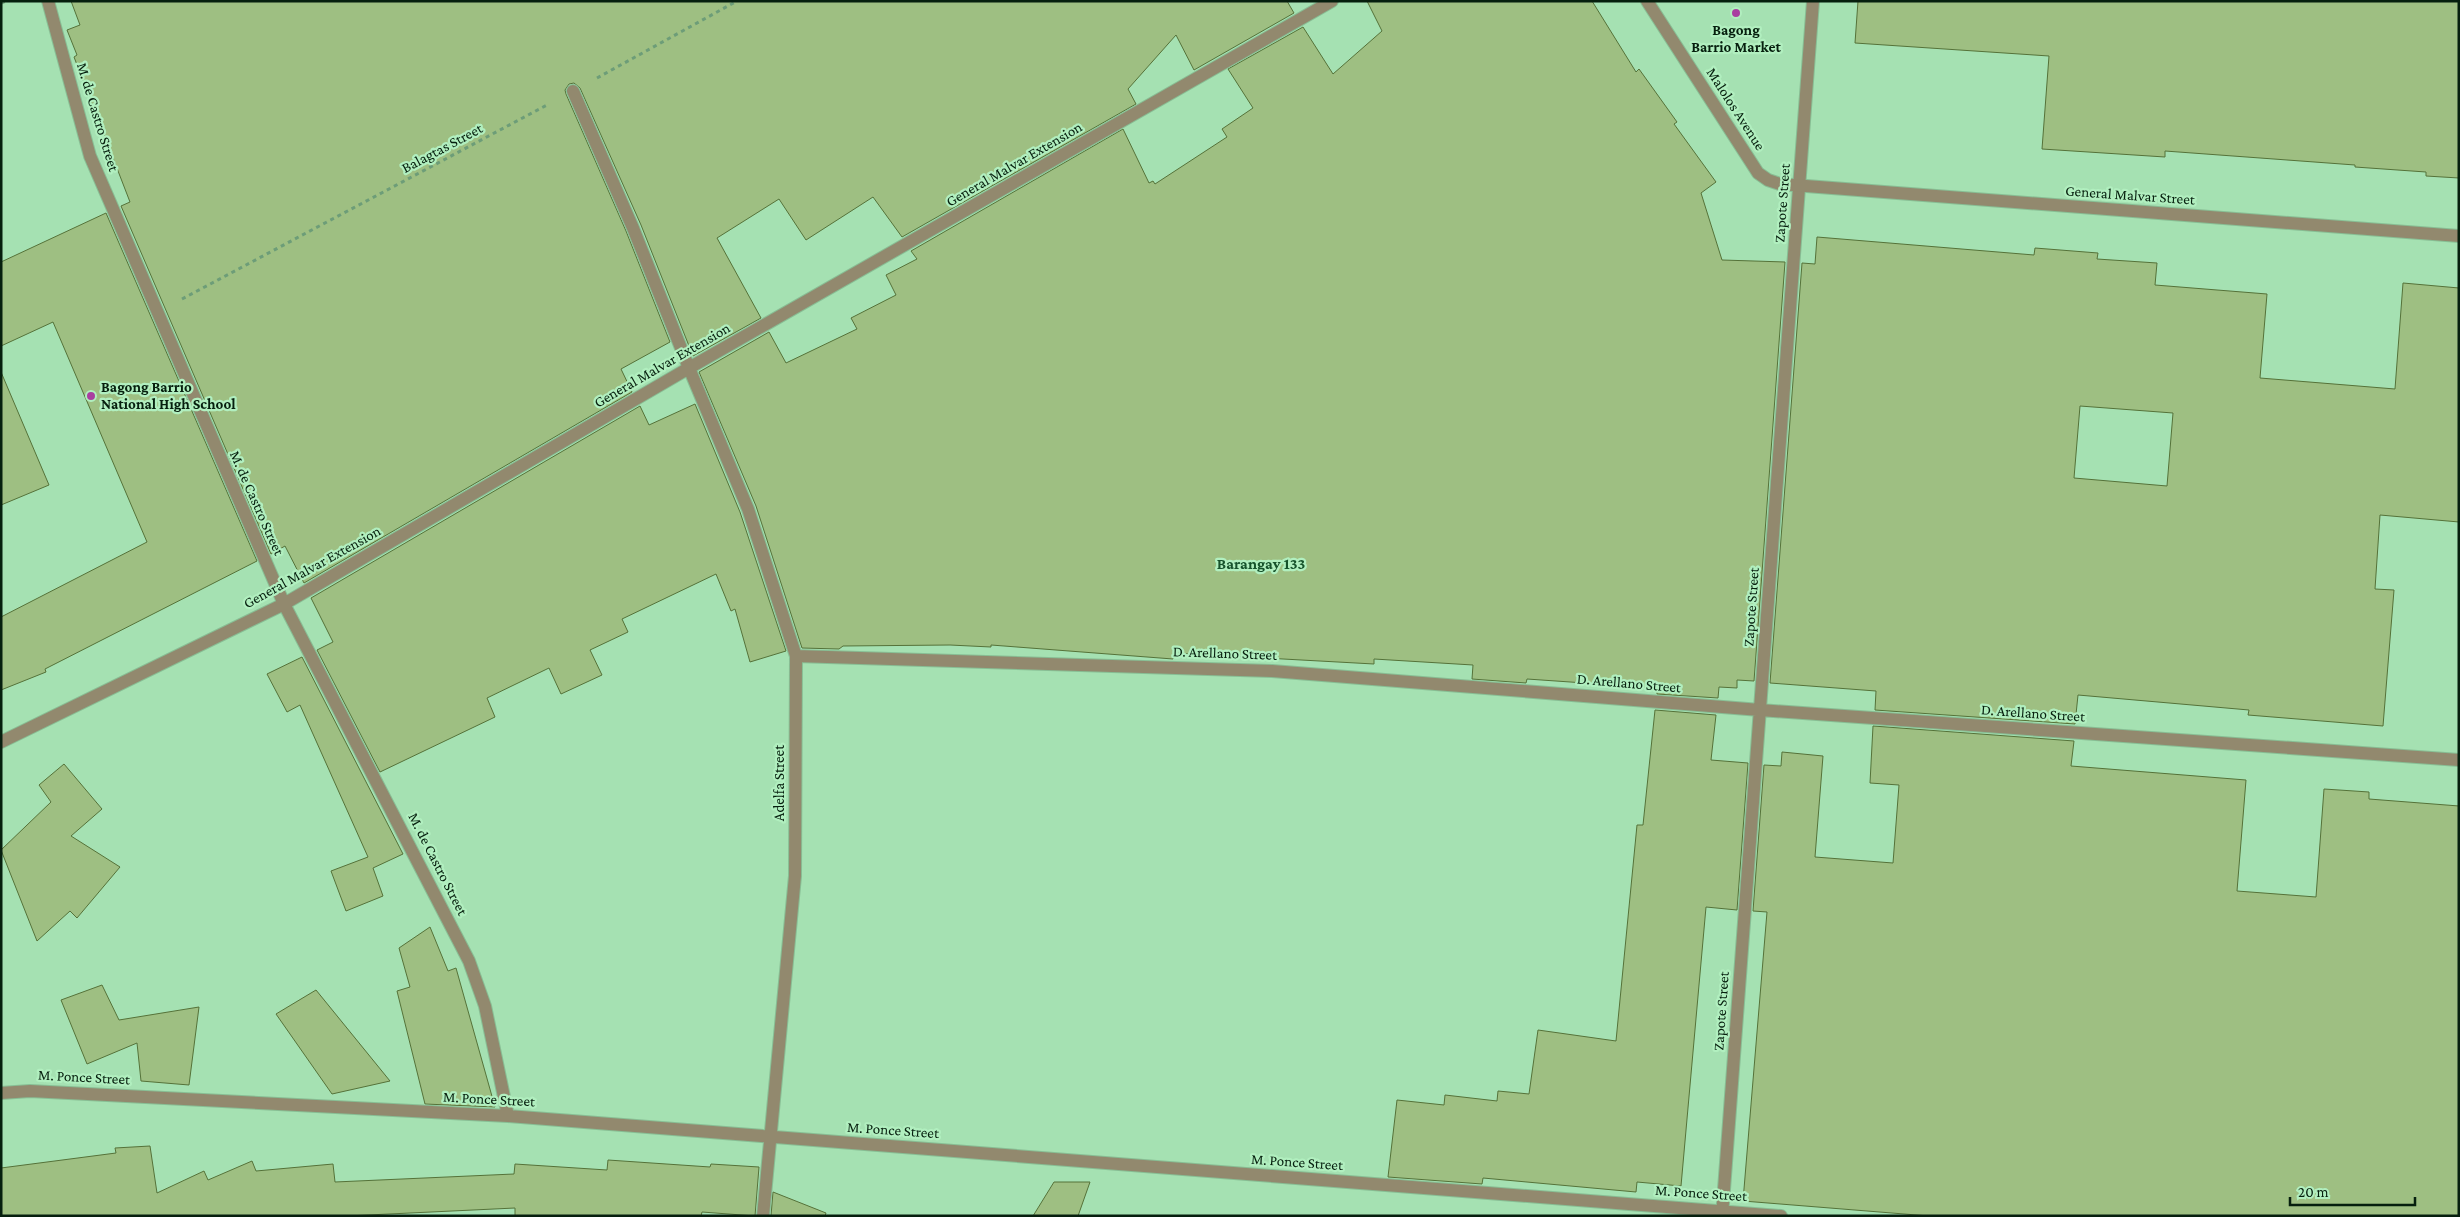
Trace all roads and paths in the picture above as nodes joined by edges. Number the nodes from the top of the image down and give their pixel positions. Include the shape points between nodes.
1 (6, 1) edge
2 (48, 1) edge
3 (737, 1) edge
4 (1332, 1) edge
5 (1647, 1) edge
6 (1813, 1) edge
7 (1, 3) edge
8 (573, 91) junction
9 (1799, 186) junction
10 (2459, 236) edge
11 (156, 313) junction
12 (689, 368) junction
13 (284, 604) junction
14 (796, 656) junction
15 (1760, 710) junction
16 (1, 742) edge
17 (2459, 760) edge
18 (1, 1093) edge
19 (508, 1116) junction
20 (770, 1137) junction
21 (1723, 1214) edge
22 (764, 1216) edge
23 (1781, 1216) edge

1 - 7 path
2 - 11 street, M. de Castro Street via 90,156
3 - 8 path, Balagtas Street
4 - 12 street, General Malvar Extension
5 - 9 street, Malolos Avenue via 1758,173 1768,180
6 - 9 street, Zapote Street
8 - 11 path, Balagtas Street
8 - 12 street, Adelfa Street
9 - 10 street, General Malvar Street
9 - 15 street, Zapote Street
11 - 13 street, M. de Castro Street
12 - 13 street, General Malvar Extension
12 - 14 street, Adelfa Street via 748,510
13 - 16 street, General Malvar Extension
13 - 19 street, M. de Castro Street via 469,961 485,1006
14 - 15 street, D. Arellano Street via 1272,671
14 - 20 street, Adelfa Street via 795,876
15 - 17 street, D. Arellano Street
15 - 21 street, Zapote Street
18 - 19 street, M. Ponce Street via 30,1091
19 - 20 street, M. Ponce Street
20 - 21 street, M. Ponce Street
20 - 22 street, Adelfa Street
21 - 23 street, M. Ponce Street

